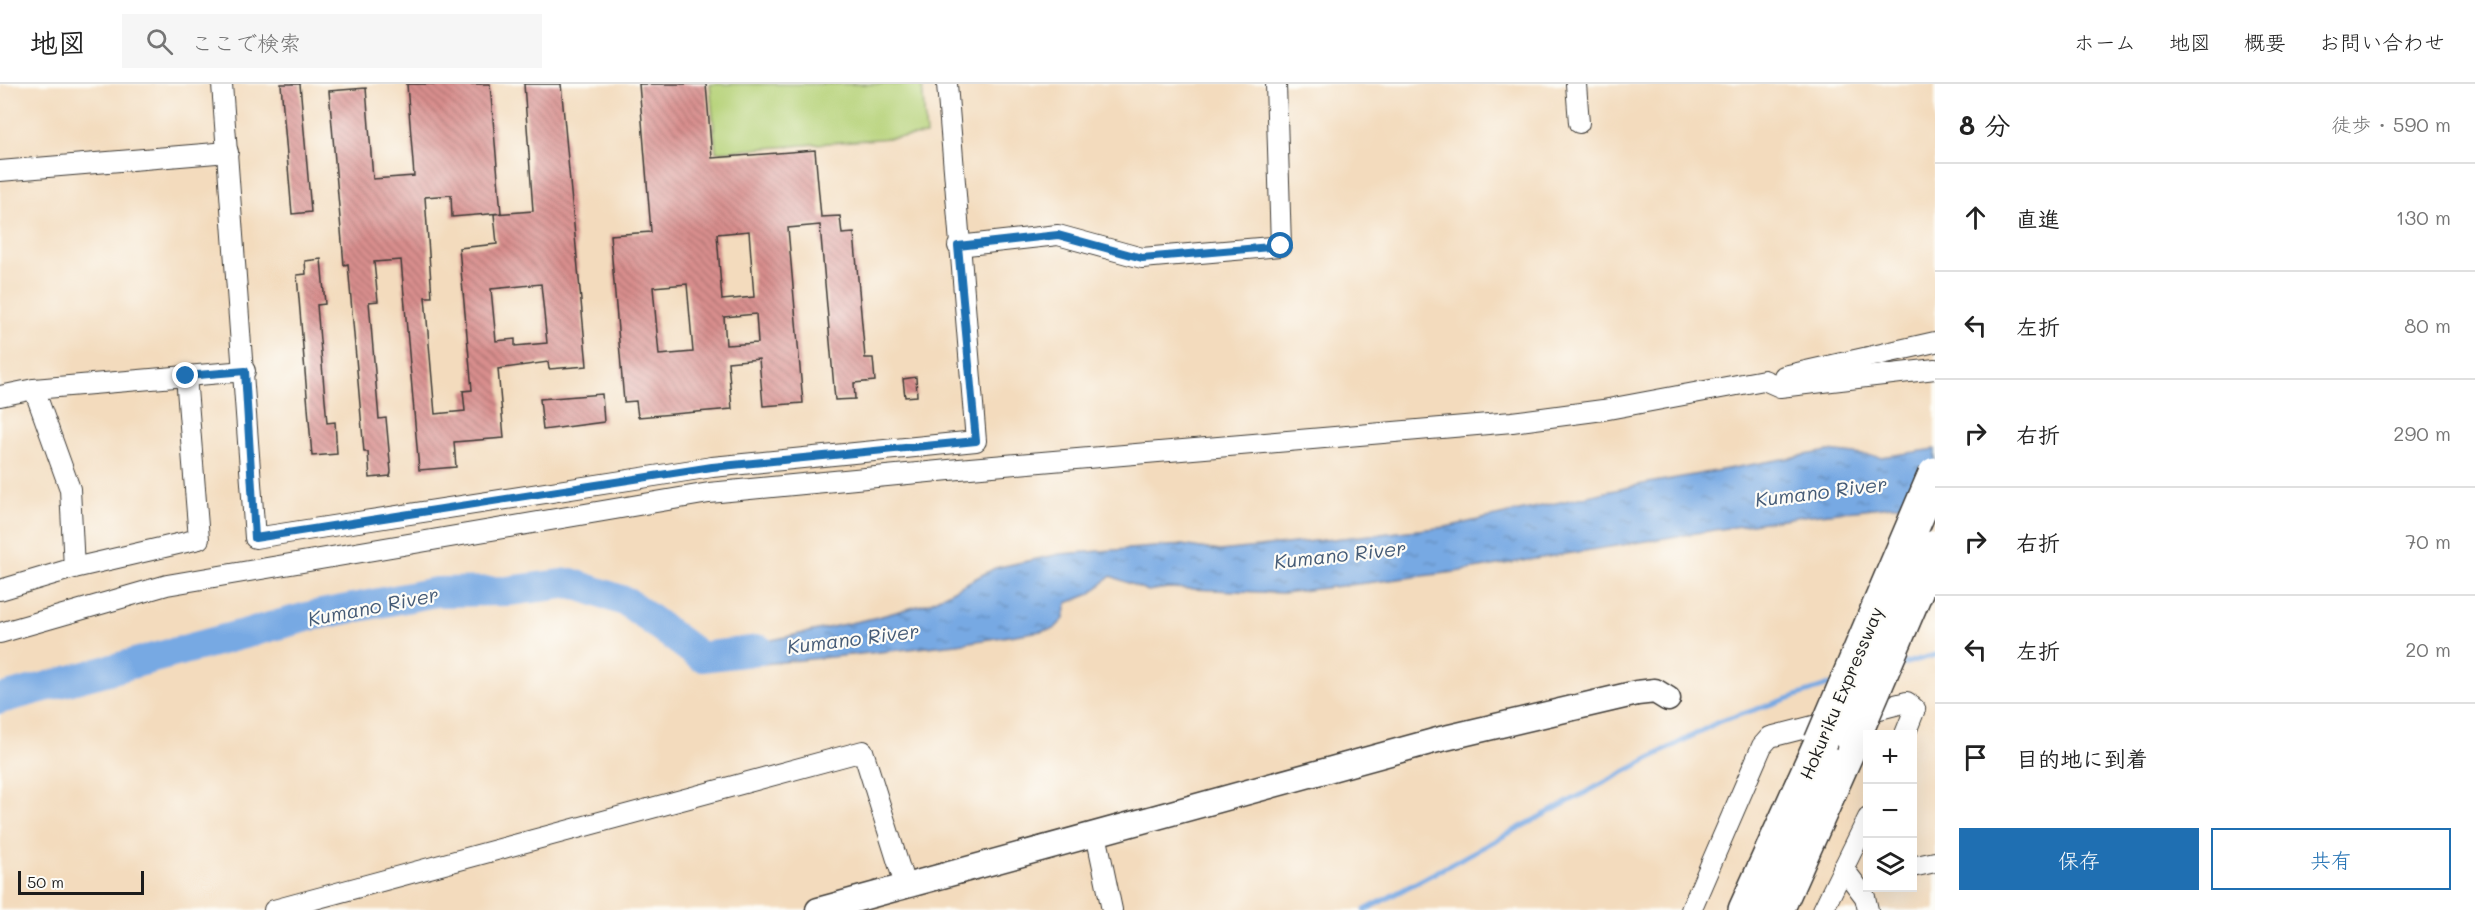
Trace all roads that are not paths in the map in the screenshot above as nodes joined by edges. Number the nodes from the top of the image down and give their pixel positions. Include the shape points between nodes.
1 (222, 84) edge
2 (947, 84) edge
3 (1276, 84) edge
4 (1576, 84) edge
5 (1580, 123) dead end
6 (228, 152) junction
7 (0, 171) edge
8 (958, 246) junction
9 (1935, 342) edge
10 (1935, 369) edge
11 (245, 371) junction
12 (186, 376) junction
13 (1764, 380) junction
14 (34, 389) junction
15 (0, 396) edge
16 (1935, 474) edge
17 (1935, 547) edge
18 (74, 568) junction
19 (0, 590) edge
20 (0, 633) edge
21 (1668, 699) dead end
22 (1907, 730) edge
23 (1863, 828) edge
24 (1096, 834) junction
25 (1935, 862) edge
26 (1917, 866) edge
27 (1843, 868) junction
28 (905, 885) junction
29 (274, 910) edge
30 (818, 910) edge
31 (1112, 910) edge
32 (1691, 910) edge
33 (1745, 910) edge
34 (1777, 910) edge
35 (1823, 910) edge
36 (1868, 910) edge

1 - 6 street
2 - 8 street
3 - 8 street via 1281,246 1142,258 1058,235
4 - 5 street
6 - 7 street
6 - 11 street
8 - 11 street via 976,441 712,467 255,538
9 - 13 street
10 - 13 street via 1780,387
11 - 12 street
12 - 14 street
12 - 18 street via 199,539
13 - 20 street via 1603,410 1512,422 709,493 168,585
14 - 15 street
14 - 18 street via 70,489
16 - 33 highway, Hokuriku Expressway, bridge
17 - 34 highway, Hokuriku Expressway, bridge
18 - 19 street
21 - 24 street via 1655,691 1605,699 1431,742
22 - 32 street via 1915,709 1906,702 1770,737 1762,746
23 - 27 street
24 - 28 street
24 - 31 street
25 - 26 street
27 - 35 street
27 - 36 street via 1865,897
28 - 29 street via 863,751
28 - 30 street

